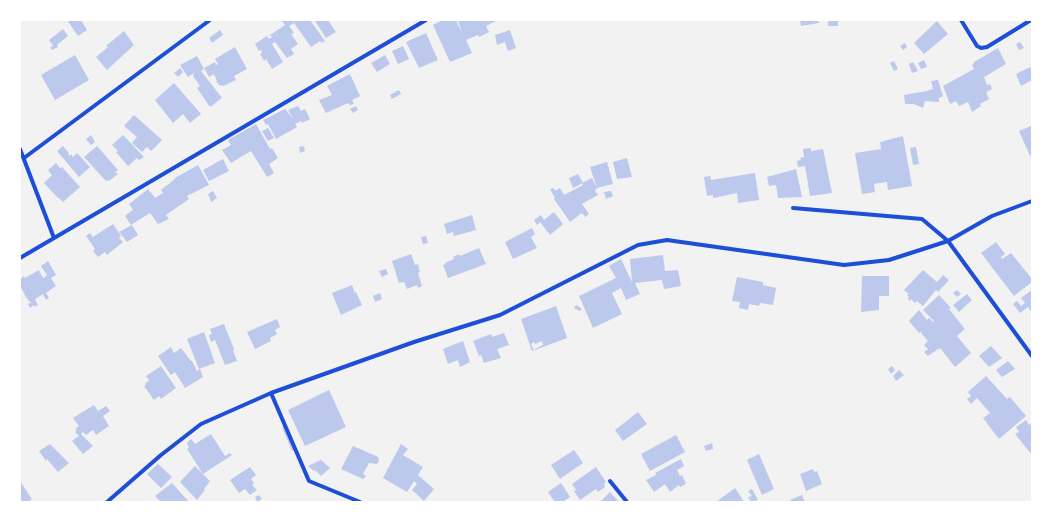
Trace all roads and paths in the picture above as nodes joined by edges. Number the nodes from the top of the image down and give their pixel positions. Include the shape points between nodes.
1 (210, 20) edge
2 (426, 20) edge
3 (961, 20) edge
4 (1031, 20) edge
5 (20, 149) edge
6 (24, 158) junction
7 (1032, 201) edge
8 (793, 208) dead end
9 (54, 238) junction
10 (948, 241) junction
11 (20, 258) edge
12 (1032, 356) edge
13 (271, 393) junction
14 (610, 481) dead end
15 (107, 502) edge
16 (360, 502) edge
17 (628, 502) edge

1 - 6 street
2 - 9 street
3 - 4 street via 977,46 981,48 987,48
5 - 6 street
6 - 9 street
7 - 10 street via 992,216
8 - 10 street via 922,219
9 - 11 street
10 - 12 street
10 - 13 street via 889,260 844,266 667,240 638,245 500,315 414,342
13 - 15 street via 202,424 161,455
13 - 16 street via 309,481
14 - 17 street

